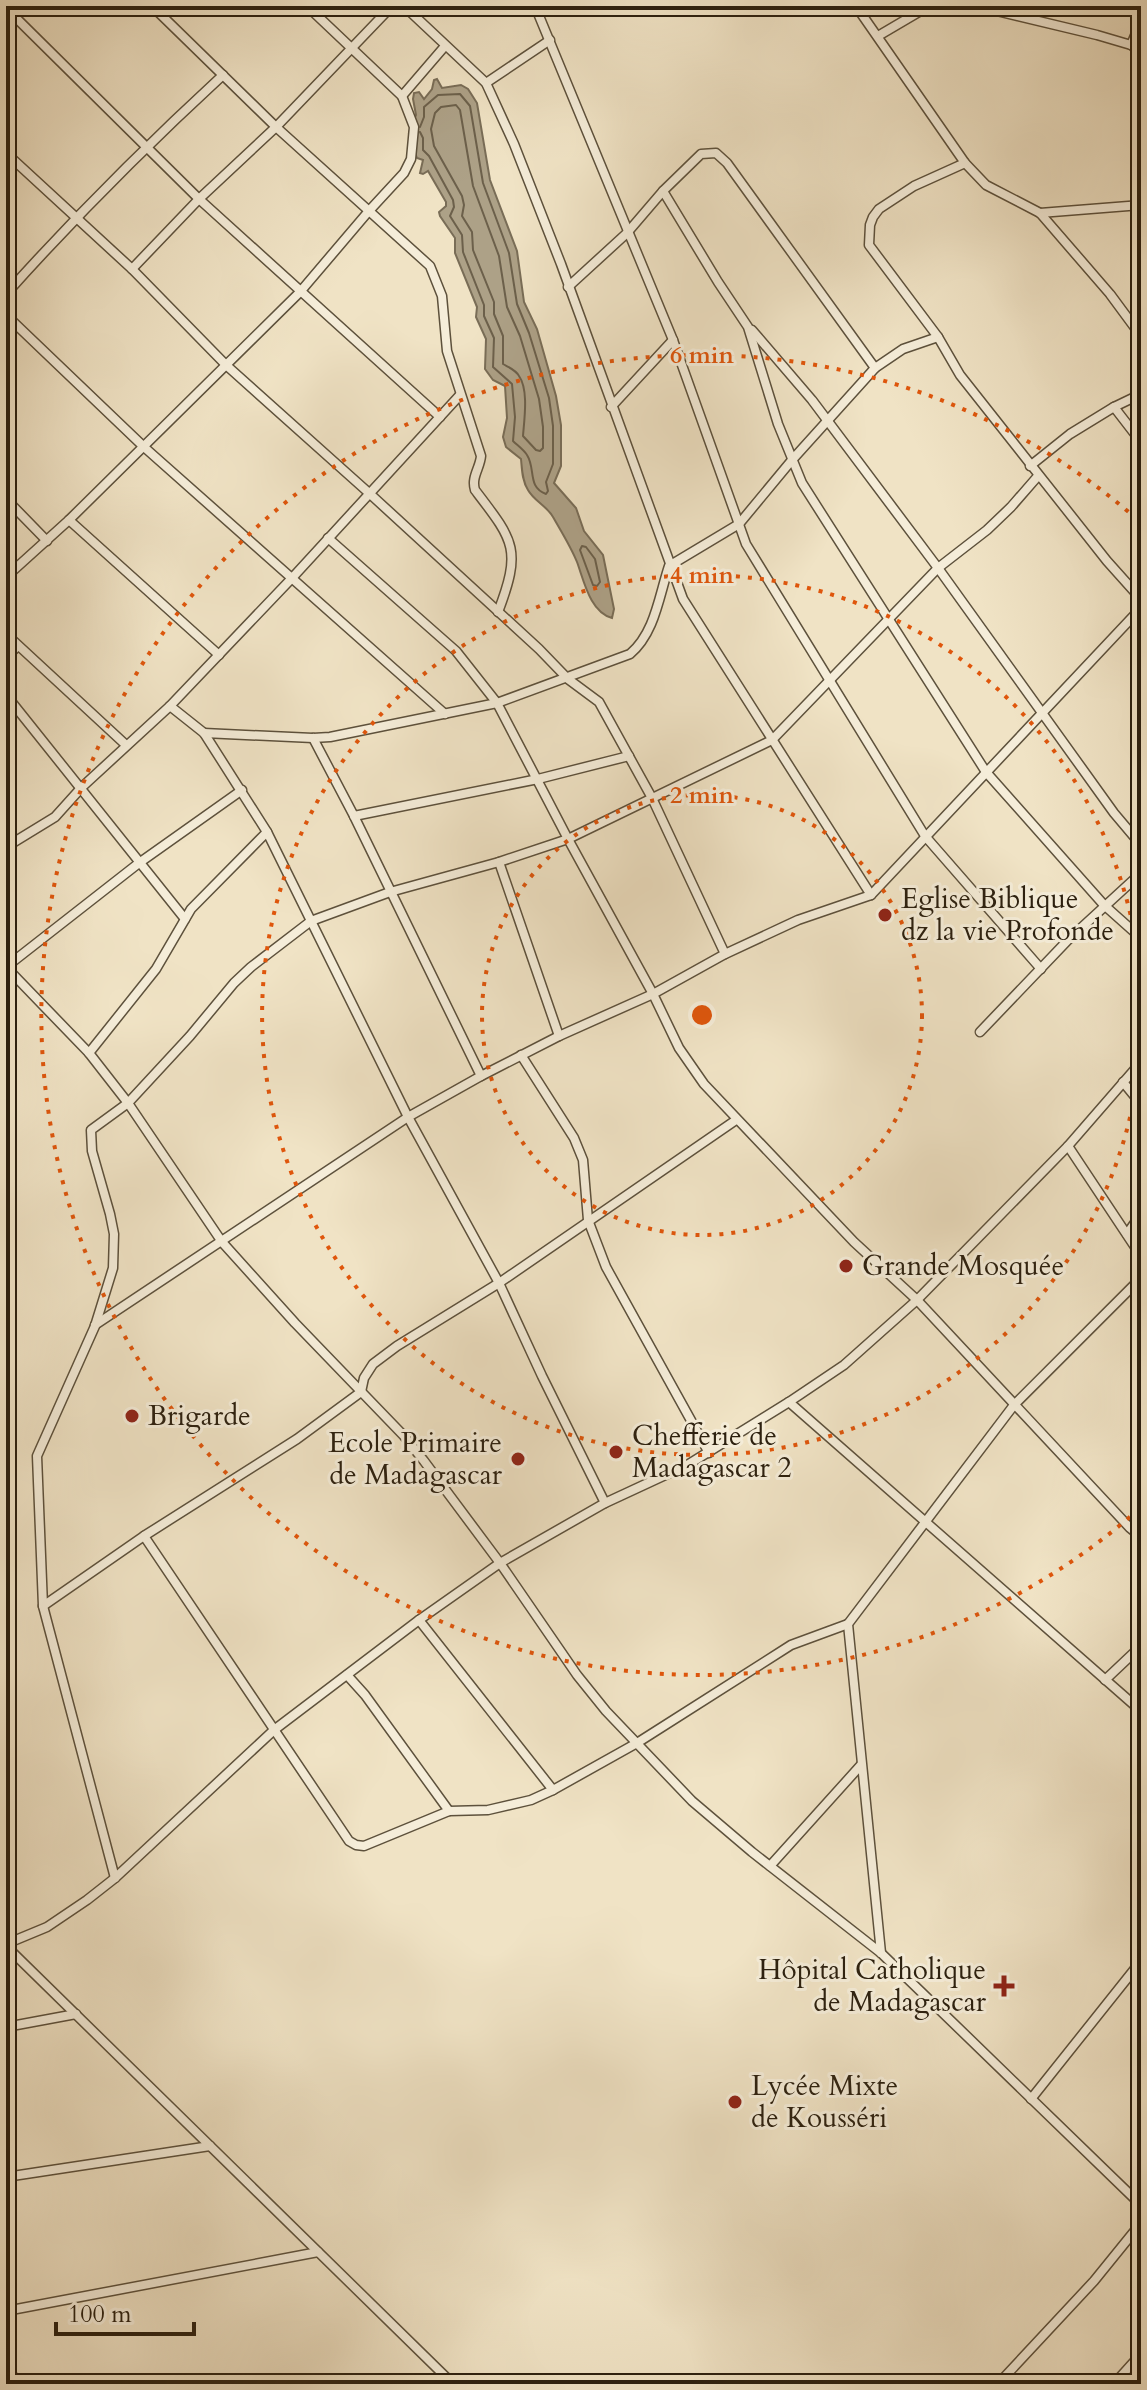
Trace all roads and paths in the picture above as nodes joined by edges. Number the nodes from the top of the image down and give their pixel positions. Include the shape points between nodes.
1 (152, 6) edge
2 (307, 6) edge
3 (392, 6) edge
4 (404, 6) edge
5 (535, 6) edge
6 (856, 6) edge
7 (929, 6) edge
8 (976, 6) edge
9 (6, 8) edge
10 (1141, 21) edge
11 (878, 36) junction
12 (550, 40) junction
13 (1131, 45) junction
14 (445, 46) junction
15 (352, 49) junction
16 (1141, 52) edge
17 (223, 75) junction
18 (486, 83) junction
19 (402, 96) junction
20 (276, 127) junction
21 (144, 148) junction
22 (6, 153) edge
23 (965, 163) junction
24 (663, 191) junction
25 (199, 199) junction
26 (1141, 205) edge
27 (368, 212) junction
28 (1040, 213) junction
29 (75, 217) junction
30 (627, 233) junction
31 (132, 269) junction
32 (568, 287) junction
33 (300, 292) junction
34 (6, 294) edge
35 (6, 315) edge
36 (748, 327) junction
37 (1141, 336) edge
38 (938, 337) junction
39 (673, 340) junction
40 (226, 365) junction
41 (875, 368) junction
42 (1141, 394) edge
43 (460, 395) junction
44 (611, 407) junction
45 (1114, 407) junction
46 (440, 417) junction
47 (828, 421) junction
48 (1141, 442) edge
49 (144, 447) junction
50 (792, 460) junction
51 (1030, 466) junction
52 (1038, 476) junction
53 (369, 493) junction
54 (6, 499) edge
55 (69, 520) junction
56 (739, 524) junction
57 (328, 538) junction
58 (47, 541) junction
59 (669, 566) junction
60 (938, 568) junction
61 (6, 577) edge
62 (293, 577) junction
63 (1141, 599) edge
64 (1141, 608) edge
65 (498, 612) junction
66 (889, 617) junction
67 (6, 634) edge
68 (18, 646) junction
69 (219, 655) junction
70 (6, 657) edge
71 (568, 679) junction
72 (830, 679) junction
73 (6, 695) edge
74 (497, 703) junction
75 (170, 706) junction
76 (1042, 711) junction
77 (445, 714) junction
78 (204, 733) junction
79 (313, 738) junction
80 (772, 740) junction
81 (126, 745) junction
82 (629, 756) junction
83 (986, 772) junction
84 (538, 779) junction
85 (82, 787) junction
86 (242, 790) junction
87 (652, 798) junction
88 (354, 816) junction
89 (267, 832) junction
90 (925, 836) junction
91 (568, 839) junction
92 (1141, 845) edge
93 (6, 847) edge
94 (499, 862) junction
95 (139, 863) junction
96 (1141, 873) edge
97 (390, 892) junction
98 (871, 895) junction
99 (1104, 905) junction
100 (185, 919) junction
101 (311, 921) junction
102 (1141, 938) edge
103 (725, 954) junction
104 (6, 967) edge
105 (1041, 969) junction
106 (653, 994) junction
107 (980, 1032) dead end
108 (559, 1036) junction
109 (89, 1053) junction
110 (521, 1055) junction
111 (1141, 1062) edge
112 (481, 1076) junction
113 (1123, 1082) junction
114 (128, 1103) junction
115 (1141, 1104) edge
116 (408, 1117) junction
117 (736, 1120) junction
118 (1068, 1146) junction
119 (1141, 1214) edge
120 (588, 1220) junction
121 (1127, 1234) junction
122 (222, 1242) junction
123 (1141, 1256) edge
124 (1141, 1278) edge
125 (499, 1283) junction
126 (917, 1300) junction
127 (95, 1326) junction
128 (361, 1392) junction
129 (789, 1402) junction
130 (1014, 1405) junction
131 (709, 1453) junction
132 (605, 1503) junction
133 (924, 1521) junction
134 (144, 1536) junction
135 (1141, 1537) edge
136 (500, 1563) junction
137 (43, 1606) junction
138 (419, 1620) junction
139 (848, 1624) junction
140 (1140, 1649) edge
141 (347, 1675) junction
142 (1105, 1680) junction
143 (1141, 1711) edge
144 (274, 1730) junction
145 (637, 1743) junction
146 (861, 1765) junction
147 (553, 1790) junction
148 (449, 1811) junction
149 (770, 1866) junction
150 (115, 1878) junction
151 (6, 1945) edge
152 (881, 1953) junction
153 (1141, 1961) edge
154 (76, 2014) junction
155 (6, 2027) edge
156 (1031, 2099) junction
157 (210, 2146) junction
158 (6, 2177) edge
159 (1141, 2205) edge
160 (1141, 2223) edge
161 (318, 2252) junction
162 (6, 2311) edge
163 (1141, 2354) edge
164 (6, 2365) edge
165 (18, 2384) edge
166 (453, 2384) edge
167 (998, 2384) edge
168 (1114, 2384) edge

1 - 17 street
2 - 15 street
3 - 15 street
4 - 14 street
5 - 12 street
6 - 11 street
7 - 11 street
8 - 13 street
9 - 21 street
10 - 13 street
11 - 23 street
12 - 18 street
12 - 30 street
13 - 16 street
14 - 18 street
14 - 19 street
15 - 19 street
15 - 20 street
17 - 20 street
17 - 21 street
18 - 32 street
19 - 27 street via 414,127 411,159
20 - 25 street
20 - 27 street
21 - 25 street
21 - 29 street
22 - 29 street
23 - 28 street via 986,185
23 - 38 street via 879,209 868,236 869,245
24 - 30 street
24 - 36 street
24 - 41 street via 701,154 716,153
25 - 31 street
25 - 33 street
26 - 28 street
27 - 33 street
27 - 43 street via 430,266 442,296 447,351
28 - 37 street
29 - 31 street
29 - 34 street
30 - 32 street
30 - 39 street
31 - 40 street
32 - 44 street
33 - 40 street
33 - 46 street
35 - 49 street
36 - 47 street
36 - 50 street
38 - 41 street via 903,349
38 - 51 street via 960,375
39 - 44 street
39 - 56 street
40 - 49 street
40 - 53 street
41 - 47 street
42 - 45 street
43 - 46 street
43 - 65 street via 481,456 475,490 512,548
44 - 59 street
45 - 48 street
45 - 51 street
46 - 53 street
47 - 50 street
47 - 60 street
49 - 55 street
49 - 62 street
50 - 56 street
50 - 66 street
51 - 52 street
52 - 60 street via 987,530
52 - 63 street
53 - 57 street
53 - 65 street
54 - 58 street
55 - 58 street
55 - 69 street
56 - 59 street
56 - 72 street via 746,544
57 - 62 street
57 - 74 street via 456,651
58 - 61 street
59 - 71 street via 649,629 637,648
59 - 80 street via 683,599
60 - 66 street
60 - 76 street
62 - 69 street
62 - 77 street
64 - 76 street
65 - 71 street
66 - 72 street
66 - 83 street
67 - 68 street
68 - 70 street
68 - 81 street
69 - 75 street
71 - 74 street
71 - 82 street via 599,702
72 - 80 street
72 - 90 street
73 - 85 street
74 - 77 street
74 - 84 street
75 - 78 street
75 - 81 street
76 - 83 street
76 - 92 street
77 - 79 street
78 - 79 street
78 - 86 street
79 - 88 street
80 - 87 street
80 - 98 street
81 - 85 street
82 - 84 street
82 - 87 street
83 - 90 street
83 - 99 street
84 - 88 street
84 - 91 street
85 - 93 street via 55,817
85 - 95 street
86 - 89 street
86 - 95 street
87 - 91 street
87 - 103 street
88 - 97 street
89 - 100 street
89 - 101 street
90 - 98 street
90 - 105 street
91 - 94 street
91 - 106 street
94 - 97 street
94 - 108 street
95 - 100 street
95 - 104 street
96 - 99 street
97 - 101 street
97 - 112 street
98 - 103 street via 798,920
99 - 102 street
99 - 105 street
100 - 109 street via 156,969
101 - 114 street via 234,983
101 - 116 street
103 - 106 street
104 - 109 street
105 - 107 street
106 - 108 street
106 - 117 street via 679,1048
108 - 110 street
109 - 114 street
110 - 112 street
110 - 120 street via 583,1160
111 - 113 street
112 - 116 street
113 - 115 street
113 - 118 street
114 - 122 street
114 - 127 street via 91,1130 114,1234 113,1268
116 - 122 street
116 - 125 street
117 - 120 street
117 - 126 street
118 - 121 street
118 - 126 street
119 - 121 street
120 - 125 street
120 - 131 street via 606,1267
121 - 123 street
122 - 127 street
122 - 128 street
124 - 130 street
125 - 128 street via 373,1364
125 - 132 street
126 - 129 street via 844,1365
126 - 130 street
127 - 137 street via 37,1456
128 - 134 street
128 - 136 street via 424,1461
129 - 131 street
129 - 133 street
130 - 133 street
130 - 135 street
131 - 132 street
132 - 136 street
133 - 139 street
133 - 142 street
134 - 137 street
134 - 144 street
136 - 138 street
136 - 145 street via 577,1675
137 - 150 street
138 - 141 street
138 - 147 street
139 - 145 street via 791,1645
139 - 146 street
140 - 142 street
141 - 144 street
141 - 148 street
142 - 143 street
144 - 148 street via 356,1845
144 - 150 street
145 - 147 street
145 - 149 street via 692,1801
146 - 149 street
146 - 152 street
147 - 148 street via 488,1810
149 - 152 street
150 - 151 street via 47,1927
151 - 154 street
152 - 156 street
153 - 156 street
154 - 155 street
154 - 157 street
156 - 159 street
157 - 158 street
157 - 161 street
160 - 167 street
161 - 162 street
161 - 166 street
163 - 168 street
164 - 165 street

